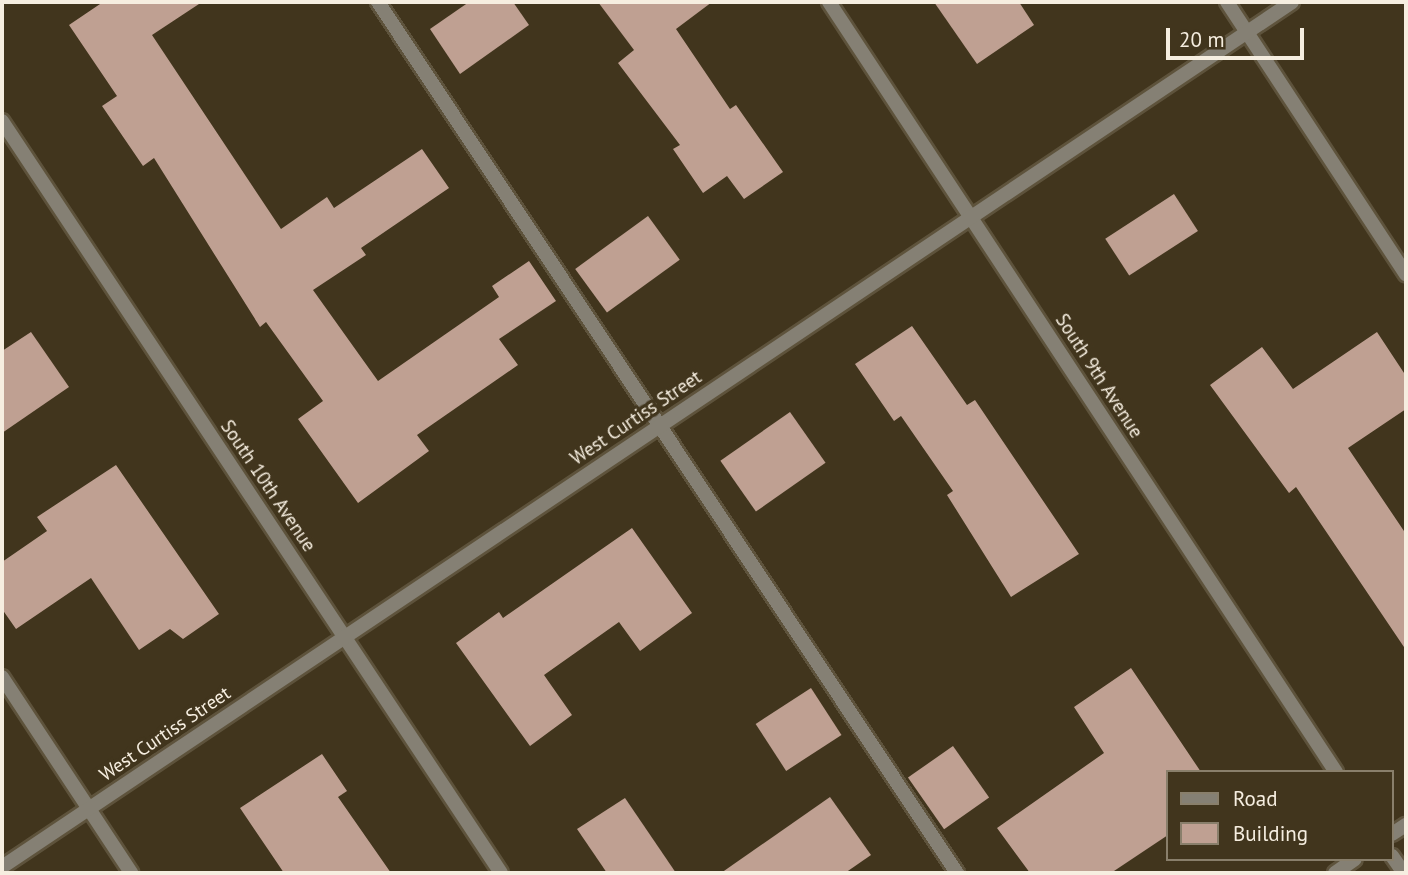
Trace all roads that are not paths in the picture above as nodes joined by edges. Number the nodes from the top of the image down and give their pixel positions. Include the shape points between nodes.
1 (378, 2) edge
2 (830, 2) edge
3 (1227, 2) edge
4 (1292, 2) edge
5 (1248, 32) junction
6 (2, 121) edge
7 (971, 217) junction
8 (1406, 274) edge
9 (660, 425) junction
10 (345, 637) junction
11 (2, 677) edge
12 (1335, 770) edge
13 (89, 809) junction
14 (1352, 861) edge
15 (2, 867) edge
16 (131, 873) edge
17 (501, 873) edge
18 (957, 873) edge
19 (1335, 873) edge

1 - 9 street
2 - 7 street, South 9th Avenue
3 - 5 street
4 - 5 street, West Curtiss Street
5 - 7 street, West Curtiss Street
5 - 8 street
6 - 10 street, South 10th Avenue
7 - 9 street, West Curtiss Street
7 - 12 street, South 9th Avenue
9 - 10 street, West Curtiss Street
9 - 18 street
10 - 13 street, West Curtiss Street
10 - 17 street, South 10th Avenue
11 - 13 street
13 - 15 street, West Curtiss Street
13 - 16 street
14 - 19 street

